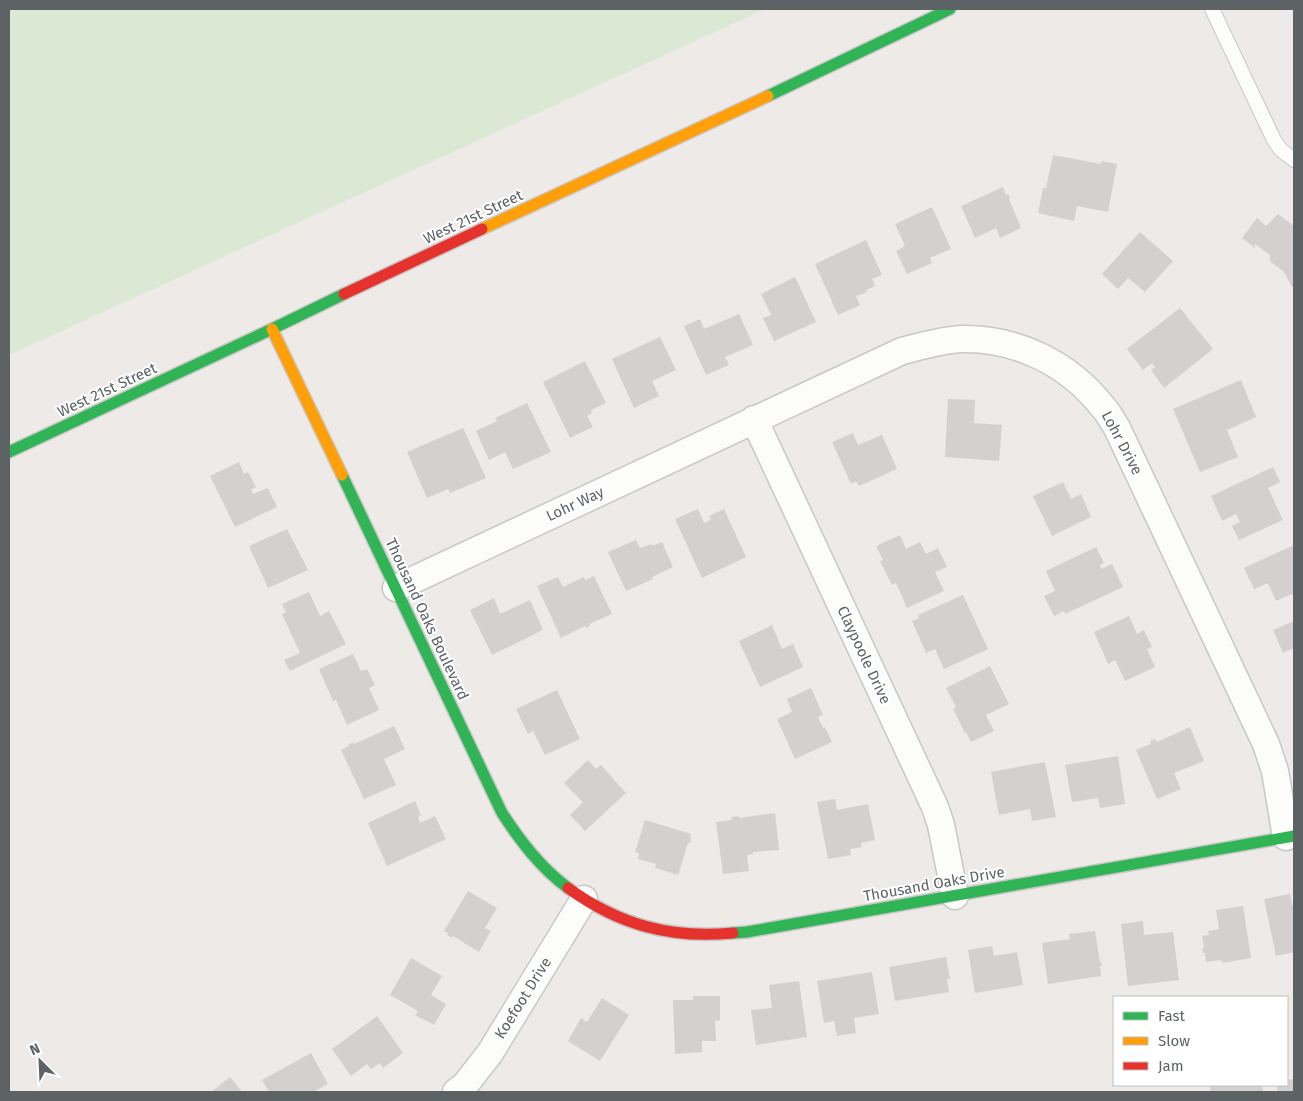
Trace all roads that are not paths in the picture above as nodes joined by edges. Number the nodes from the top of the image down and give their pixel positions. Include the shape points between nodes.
1 (950, 9) edge
2 (1212, 9) edge
3 (1294, 160) edge
4 (272, 329) junction
5 (754, 420) junction
6 (9, 452) edge
7 (396, 588) junction
8 (1290, 836) edge
9 (954, 896) junction
10 (584, 899) junction
11 (456, 1092) edge

1 - 4 street, West 21st Street
2 - 3 lane via 1274,140
4 - 6 street, West 21st Street
4 - 7 street, Thousand Oaks Boulevard
5 - 7 street, Lohr Way
5 - 8 street, Lohr Drive via 902,351 938,342 962,339 998,342 1035,353 1062,368 1103,407 1123,440 1266,744
5 - 9 street, Claypoole Drive via 936,807
7 - 10 street, Thousand Oaks Boulevard via 508,824 537,861 565,887
8 - 9 street, Thousand Oaks Drive
9 - 10 street, Thousand Oaks Drive via 747,932 694,935 624,920
10 - 11 street, Koefoot Drive via 490,1053

